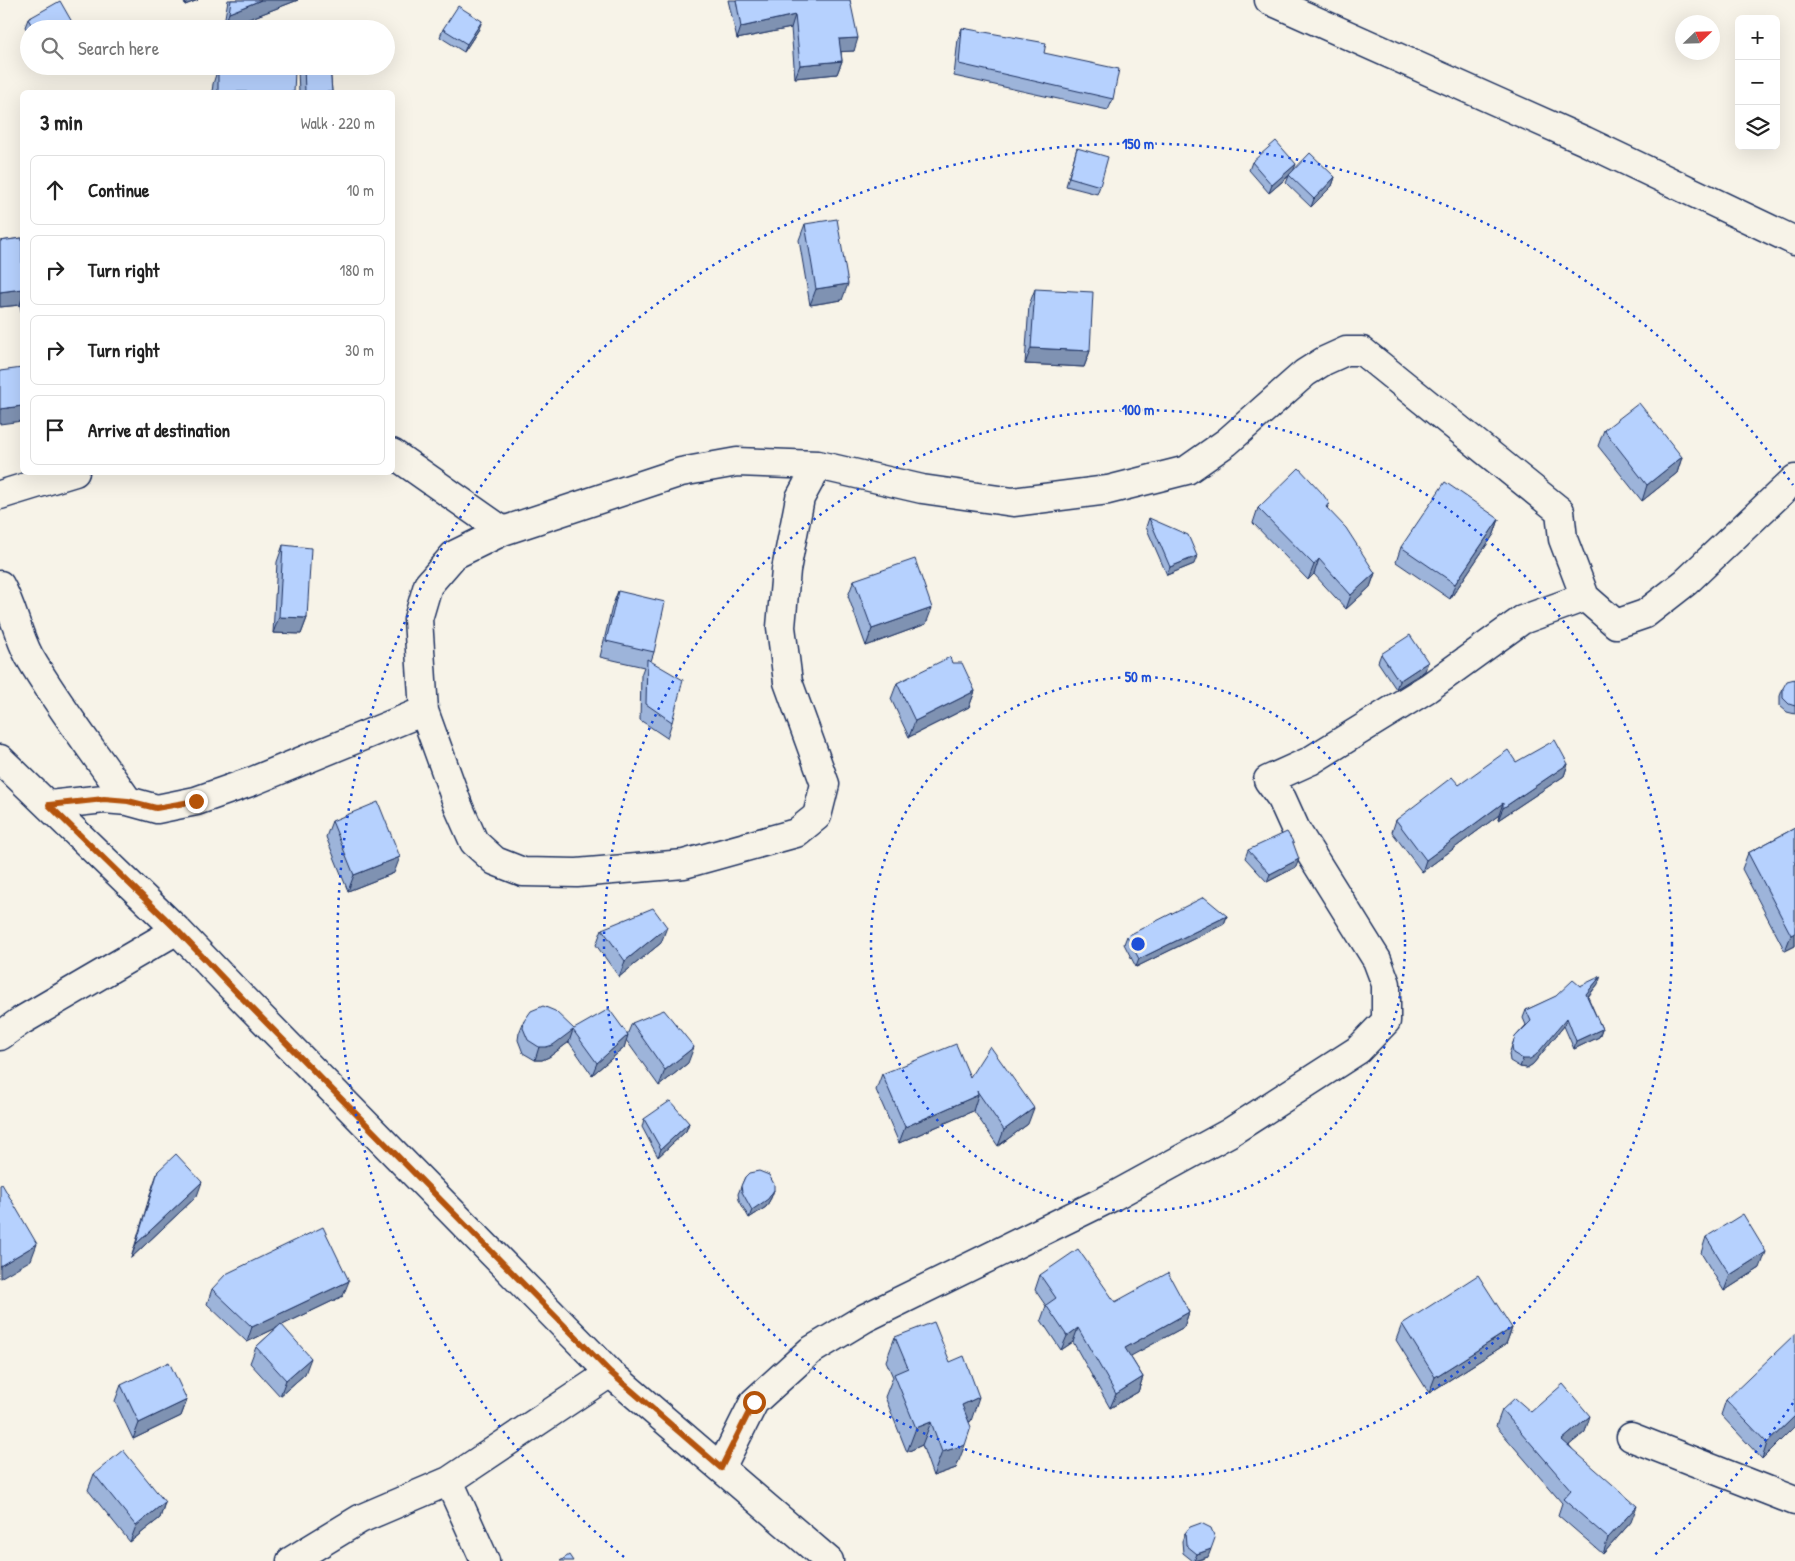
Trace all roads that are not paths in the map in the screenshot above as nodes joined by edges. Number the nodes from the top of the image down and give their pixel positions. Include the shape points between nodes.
1 (1269, 0) edge
2 (1795, 241) edge
3 (395, 455) edge
4 (818, 465) junction
5 (65, 475) edge
6 (1795, 479) edge
7 (0, 495) edge
8 (503, 532) junction
9 (0, 586) edge
10 (1585, 598) junction
11 (424, 711) junction
12 (0, 759) edge
13 (128, 801) junction
14 (49, 805) junction
15 (177, 930) junction
16 (0, 1036) edge
17 (610, 1372) junction
18 (1631, 1437) dead end
19 (721, 1468) junction
20 (449, 1482) junction
21 (1795, 1501) edge
22 (292, 1561) edge
23 (485, 1561) edge
24 (829, 1561) edge

1 - 2 street via 1584,141
3 - 8 street
4 - 8 street via 737,462 681,472
4 - 10 street via 922,488 1012,502 1108,490 1187,470 1227,442 1305,373 1346,352 1362,351 1560,511 1562,539
4 - 11 street via 800,498 786,570 781,627 788,682 826,784 817,816 796,833 684,864 577,873 523,872 495,861 474,842
5 - 7 street
6 - 10 street via 1686,582 1644,614 1616,624
8 - 11 street via 454,555 428,585 418,619
9 - 13 street via 28,654
10 - 19 street via 1522,620 1428,688 1310,761 1268,780 1377,960 1386,984 1386,1020 1358,1050 1221,1137 1112,1197 865,1318 810,1351 754,1402
11 - 13 street via 196,801 156,808
12 - 14 street
13 - 14 street via 104,799
14 - 15 street
15 - 16 street
15 - 17 street
17 - 19 street
17 - 20 street
18 - 21 street
19 - 24 street
20 - 22 street via 360,1519
20 - 23 street

